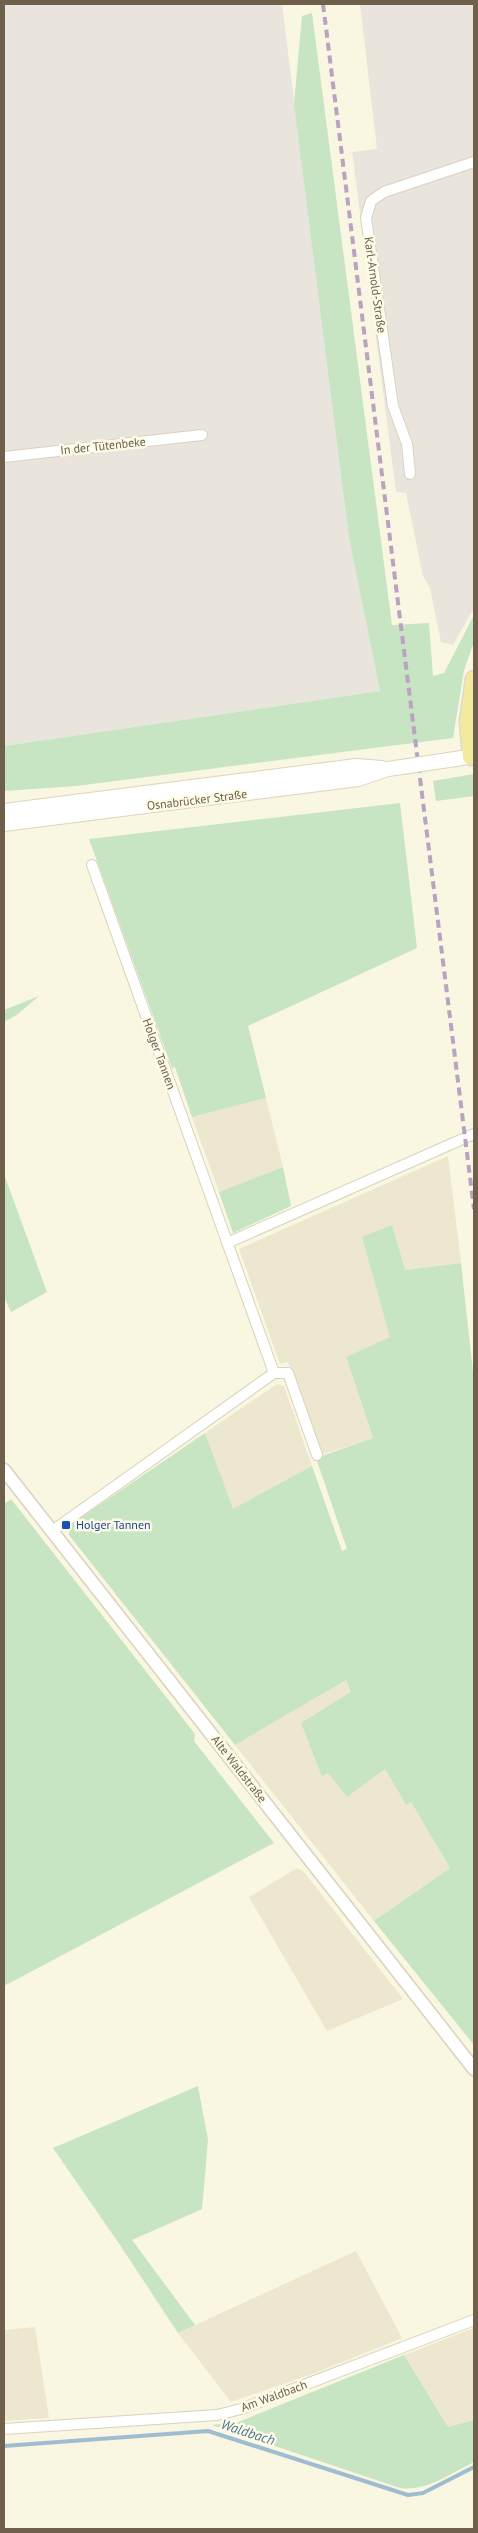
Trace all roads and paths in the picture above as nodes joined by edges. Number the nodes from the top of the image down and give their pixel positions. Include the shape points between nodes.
1 (474, 163) edge
2 (202, 435) dead end
3 (4, 457) edge
4 (410, 474) dead end
5 (474, 679) edge
6 (473, 756) edge
7 (388, 769) junction
8 (4, 811) edge
9 (4, 824) edge
10 (92, 865) dead end
11 (474, 1134) edge
12 (227, 1243) junction
13 (274, 1372) junction
14 (318, 1455) dead end
15 (4, 1470) edge
16 (52, 1531) junction
17 (474, 2069) edge
18 (474, 2320) edge
19 (4, 2429) edge

1 - 4 street, Karl-Arnold-Straße via 384,192 371,200 366,218 393,406 407,444
2 - 3 street, In der Tütenbeke
5 - 6 main road via 468,720
6 - 7 main road, Osnabrücker Straße, bridge
7 - 8 main road, Osnabrücker Straße via 356,766
7 - 9 main road, Osnabrücker Straße via 358,779
10 - 12 street, Holger Tannen
11 - 12 street
12 - 13 street, Holger Tannen
13 - 14 street via 288,1373
13 - 16 street
15 - 16 street, Alte Waldstraße
16 - 17 street, Alte Waldstraße
18 - 19 street, Am Waldbach via 241,2409 217,2414

